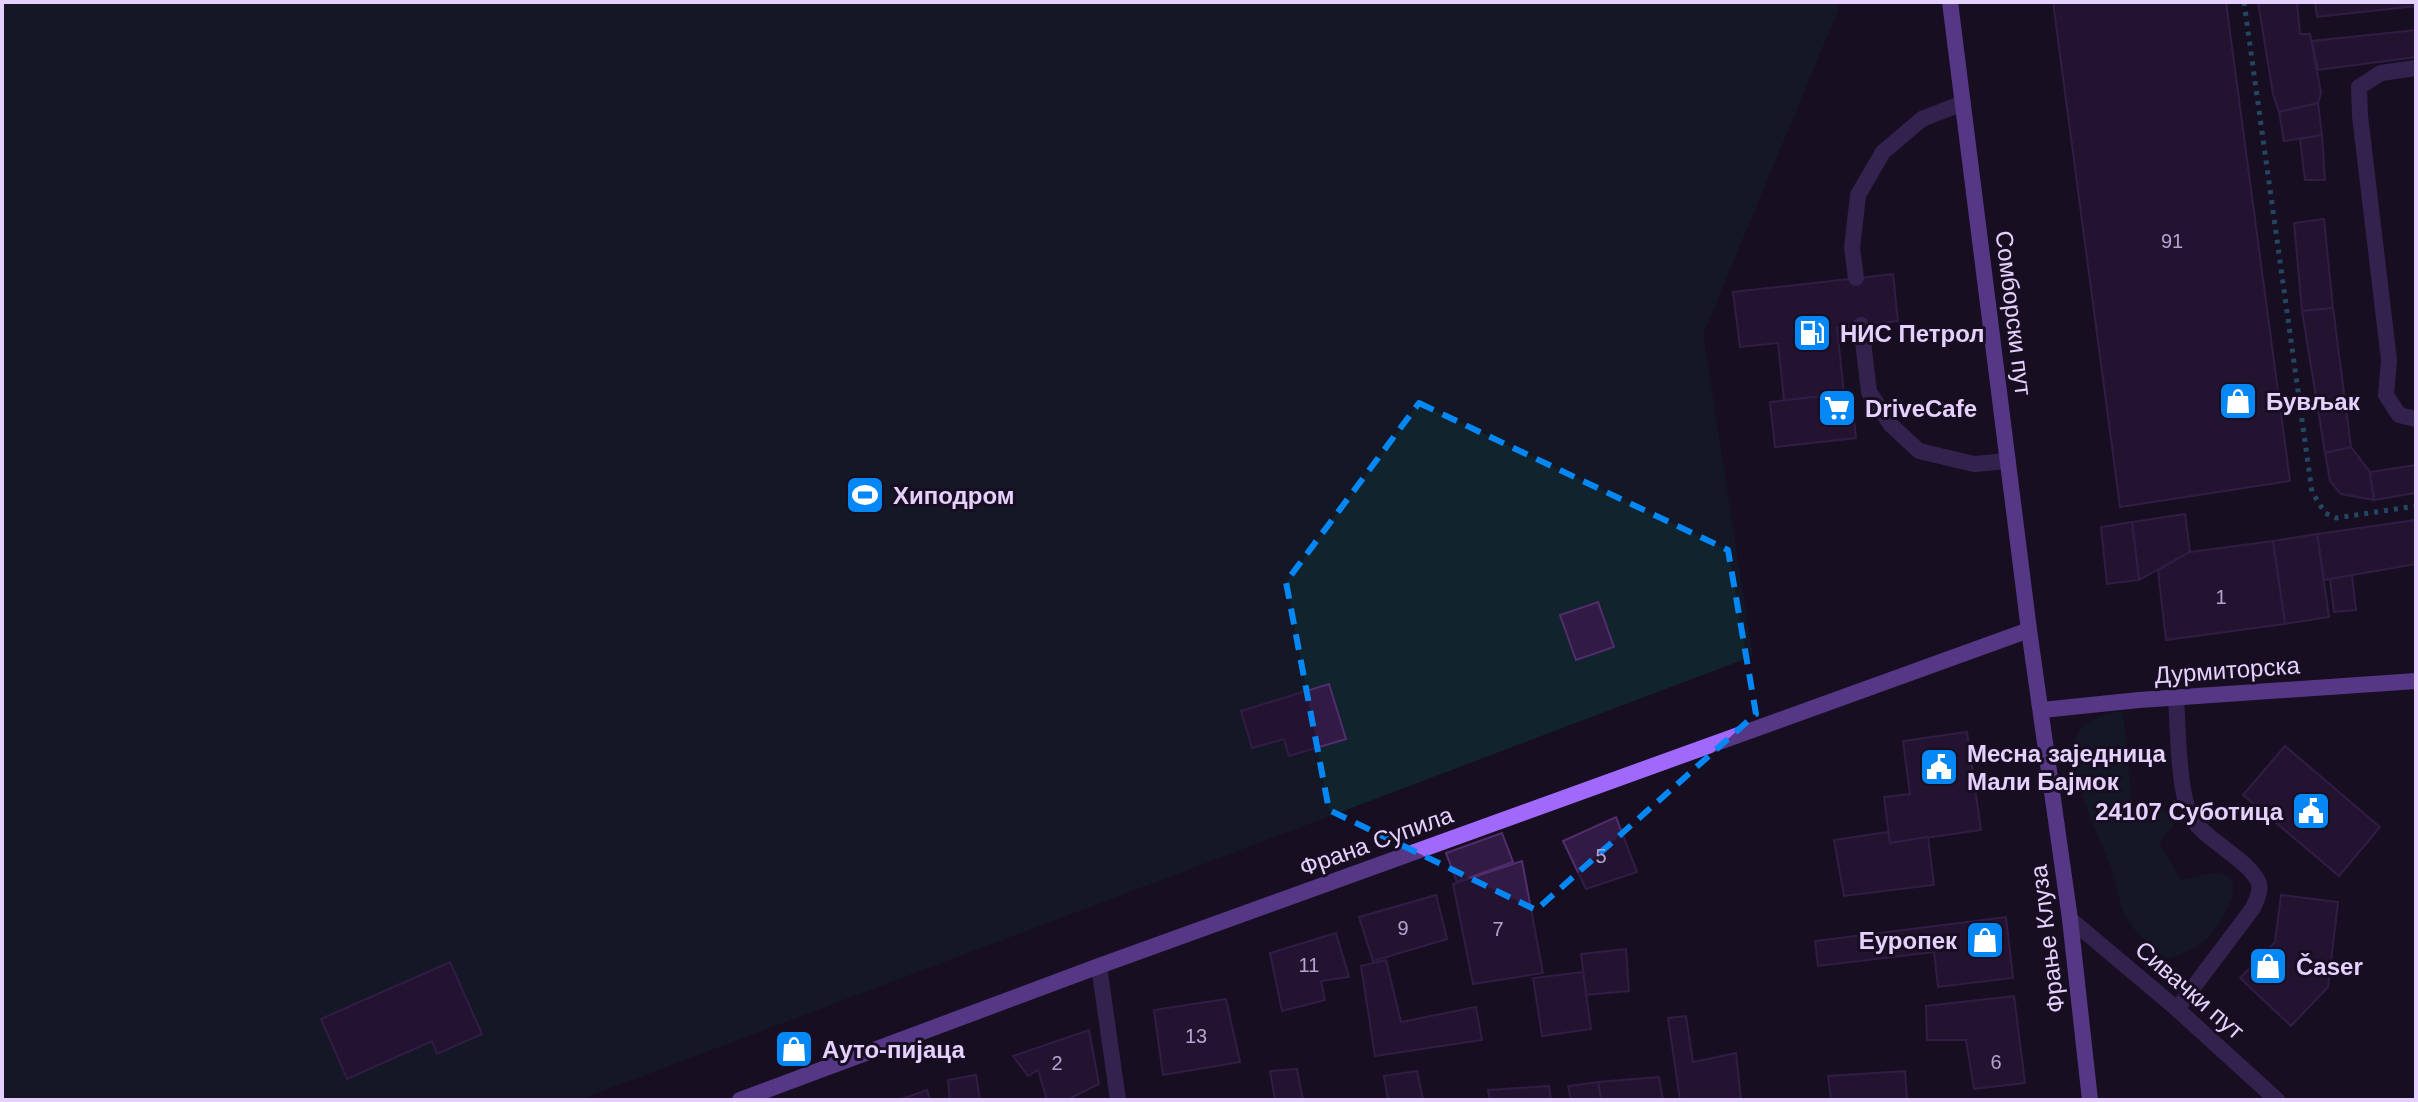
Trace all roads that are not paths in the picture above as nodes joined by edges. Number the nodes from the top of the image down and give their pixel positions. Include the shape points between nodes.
1 (1950, 2) edge
2 (2416, 68) edge
3 (1963, 103) junction
4 (1856, 278) dead end
5 (1861, 325) dead end
6 (2416, 419) edge
7 (2008, 461) junction
8 (2029, 630) junction
9 (2416, 681) edge
10 (2176, 698) junction
11 (2042, 710) junction
12 (2070, 919) junction
13 (1099, 966) junction
14 (2177, 1009) junction
15 (772, 1094) edge
16 (740, 1100) edge
17 (1118, 1100) edge
18 (2090, 1100) edge
19 (2277, 1100) edge

1 - 3 street, Сомборски пут
2 - 6 street via 2381,73 2359,87 2389,360 2386,395 2399,415
3 - 4 street via 1922,119 1883,152 1858,195 1852,248
3 - 7 street, Сомборски пут
5 - 7 street via 1869,392 1891,425 1919,451 1974,464
7 - 8 street, Сомборски пут
8 - 11 street, Фрање Клуза
8 - 13 street, Франа Супила
9 - 10 street, Дурмиторска
10 - 11 street, Дурмиторска
10 - 14 street via 2190,816 2250,871 2259,890 2253,908
11 - 12 street, Фрање Клуза
12 - 14 street, Сивачки пут
12 - 18 street, Фрање Клуза
13 - 15 street, Франа Супила
13 - 17 street
14 - 19 street, Сивачки пут
15 - 16 street, Франа Супила

